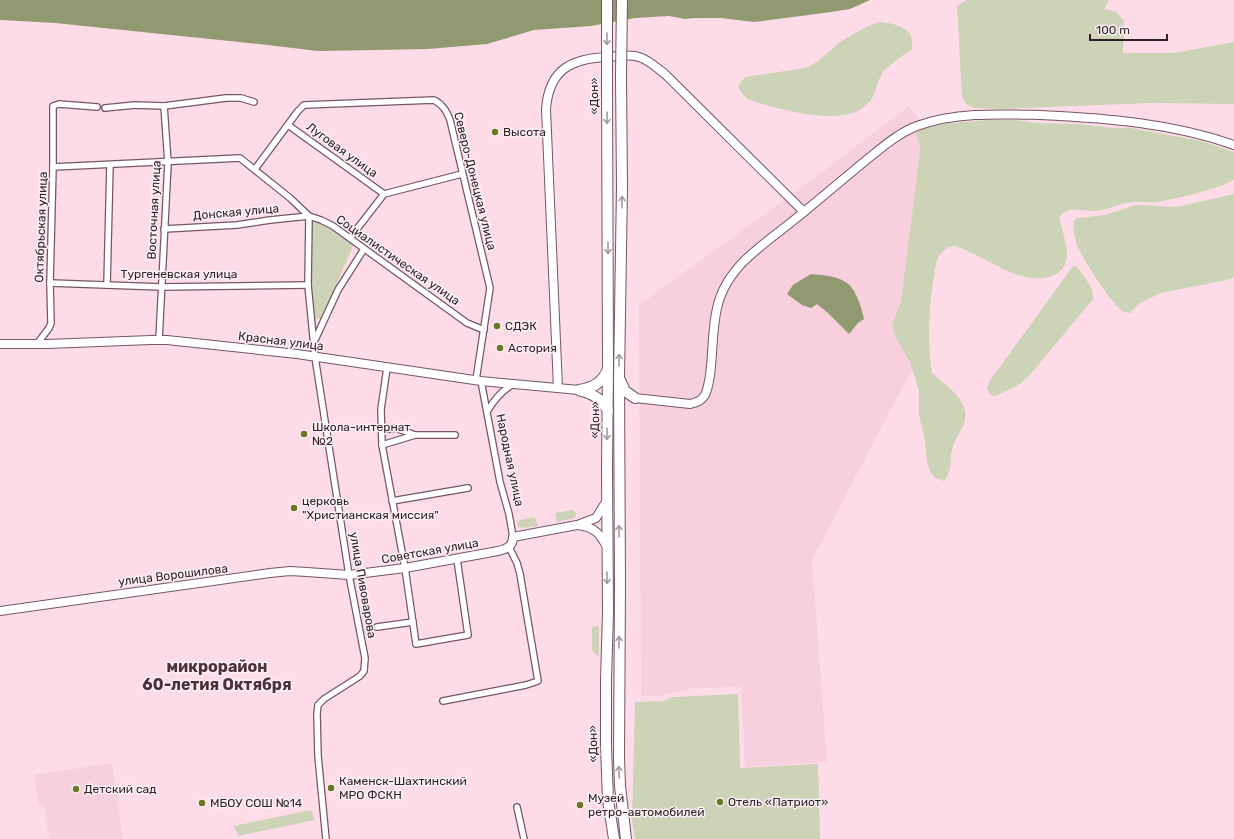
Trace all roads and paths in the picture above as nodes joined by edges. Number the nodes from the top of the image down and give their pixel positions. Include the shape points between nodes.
1 (607, 0) edge
2 (622, 0) edge
3 (254, 102) dead end
4 (97, 106) dead end
5 (164, 106) junction
6 (104, 108) dead end
7 (288, 125) junction
8 (1234, 145) edge
9 (168, 163) junction
10 (110, 165) junction
11 (53, 167) junction
12 (256, 169) junction
13 (462, 174) junction
14 (384, 194) junction
15 (804, 212) junction
16 (309, 216) junction
17 (164, 229) junction
18 (350, 238) junction
19 (364, 249) junction
20 (50, 283) junction
21 (308, 284) junction
22 (107, 285) junction
23 (162, 287) junction
24 (484, 330) junction
25 (159, 340) junction
26 (0, 344) edge
27 (37, 344) junction
28 (314, 344) junction
29 (315, 357) junction
30 (387, 368) junction
31 (608, 368) junction
32 (619, 378) junction
33 (479, 381) junction
34 (514, 384) junction
35 (558, 388) junction
36 (579, 390) junction
37 (635, 398) junction
38 (488, 410) junction
39 (608, 411) junction
40 (619, 412) junction
41 (381, 430) junction
42 (416, 435) junction
43 (455, 435) dead end
44 (382, 446) junction
45 (468, 488) dead end
46 (608, 500) junction
47 (392, 501) junction
48 (578, 525) junction
49 (511, 542) junction
50 (608, 550) junction
51 (457, 559) junction
52 (405, 568) junction
53 (348, 576) junction
54 (0, 611) edge
55 (413, 622) junction
56 (377, 627) dead end
57 (443, 701) dead end
58 (608, 800) junction
59 (518, 807) dead end
60 (326, 839) edge
61 (524, 839) edge
62 (609, 839) edge
63 (614, 839) edge
64 (626, 839) edge

1 -> 31 highway, «Дон», bridge
32 -> 2 highway, «Дон», bridge
3 - 5 street via 241,98 226,98
4 - 11 street, Октябрьская улица via 53,106
5 - 6 street
5 - 9 street, Восточная улица
7 - 12 street
7 - 13 street, Северо-Донецкая улица via 302,106 306,105 434,100 445,108 450,120
7 - 14 street, Луговая улица
8 - 15 main road via 1173,128 1069,116 1003,114 944,119 917,126 896,136
9 - 10 street, Социалистическая улица
9 - 12 street, Социалистическая улица via 237,158
9 - 17 street, Восточная улица
10 - 11 street, Социалистическая улица
10 - 22 street
11 - 20 street, Октябрьская улица
12 - 16 street, Социалистическая улица
13 - 14 street
13 - 24 street, Северо-Донецкая улица via 490,288
14 - 18 street
15 - 35 main road via 652,63 630,56 595,57 578,61 562,69 552,84 546,109
15 - 37 main road via 744,261 724,288 716,308 709,382 705,396 690,404
16 - 17 street, Донская улица via 236,226
16 - 18 street, Социалистическая улица via 321,220
16 - 21 street, улица Пивоварова
17 - 23 street, Восточная улица
18 - 19 street, Социалистическая улица
19 - 24 street, Социалистическая улица via 467,323
19 - 28 street via 338,290
20 - 22 street, Тургеневская улица
20 - 27 street, Октябрьская улица via 50,326
21 - 23 street, Тургеневская улица
21 - 28 street, улица Пивоварова
22 - 23 street, Тургеневская улица
23 - 25 street, Восточная улица
24 - 33 street, Северо-Донецкая улица
25 - 27 main road, Красная улица
25 - 29 main road, Красная улица
26 - 27 main road, Красная улица
28 - 29 street, улица Пивоварова
29 - 30 main road, Красная улица
29 - 53 street, улица Пивоварова
30 - 33 main road, Красная улица
30 - 41 street via 381,409
31 - 36 highway via 598,385
31 - 39 highway, «Дон»
32 - 37 highway via 625,391
32 - 40 highway, «Дон»
33 - 34 main road, Красная улица
33 - 38 street, Народная улица
34 - 35 main road, Красная улица
34 - 38 street via 500,394
35 - 36 main road, Красная улица
36 - 39 highway via 595,395
37 - 40 highway via 624,402
38 - 49 street, Народная улица via 500,482 509,514
39 -> 46 highway, «Дон»
64 -> 40 highway, «Дон» via 619,758
41 - 42 street via 396,428
41 - 44 street
42 - 43 street
42 - 44 street
44 - 47 street
45 - 47 street
46 - 48 main road, Советская улица via 596,518
46 - 50 highway, «Дон»
47 - 52 street
48 - 49 main road, Советская улица
48 - 50 main road via 596,531
49 - 51 main road, Советская улица via 498,551
49 - 57 street, Народная улица via 520,574 538,681
50 -> 58 highway, «Дон»
51 - 52 main road, Советская улица
51 - 55 street via 468,635 416,644
52 - 53 main road, Советская улица
52 - 55 street
53 - 54 main road, улица Ворошилова via 275,572
53 - 60 street, улица Пивоварова via 364,655 364,671 318,705 318,756
55 - 56 street
58 - 62 highway
58 - 63 highway, «Дон»
59 - 61 street

